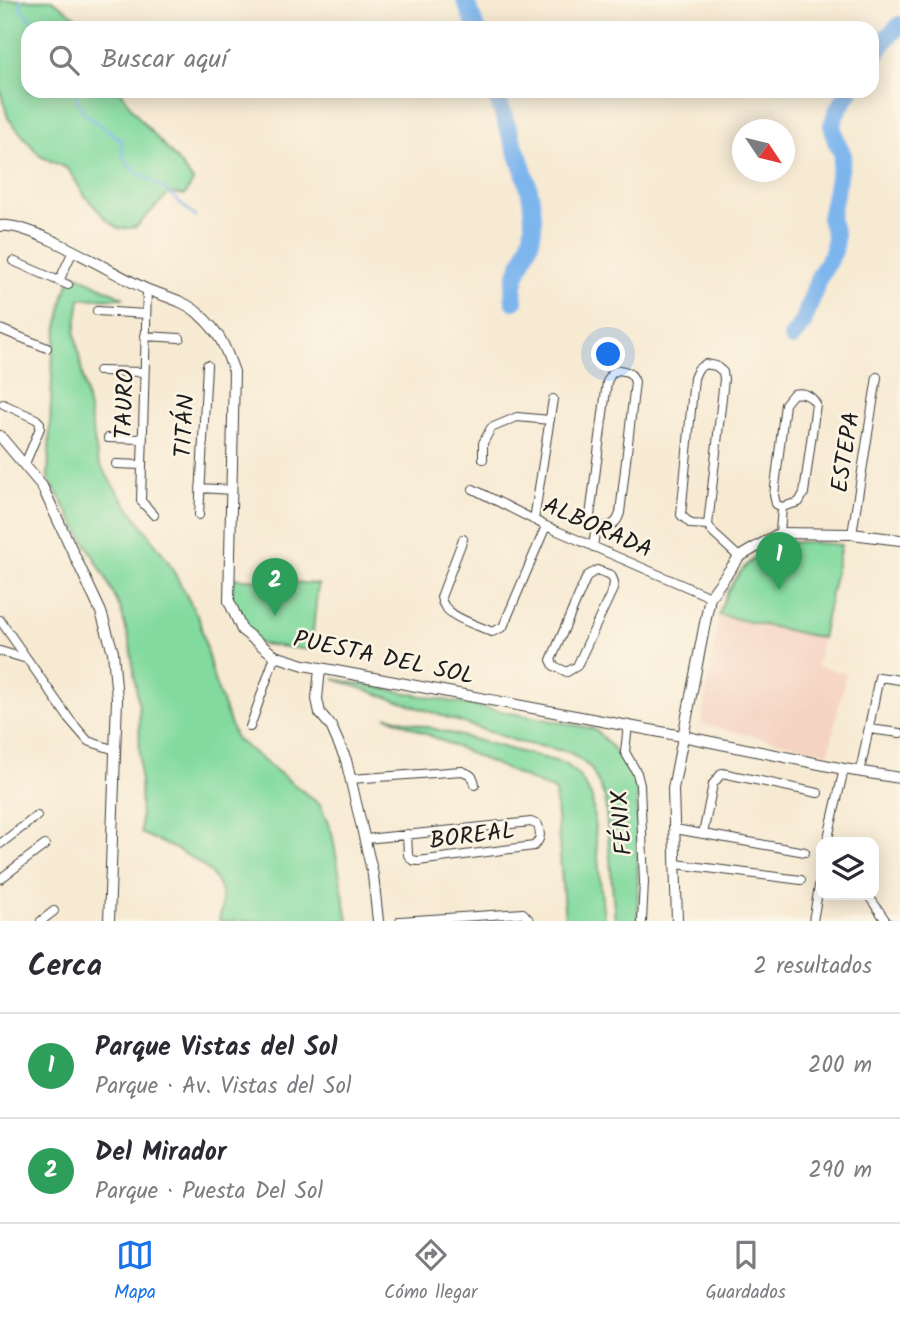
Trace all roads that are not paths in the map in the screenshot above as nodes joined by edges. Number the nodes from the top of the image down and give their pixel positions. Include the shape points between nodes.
1 (0, 226) edge
2 (73, 251) junction
3 (13, 261) dead end
4 (59, 281) junction
5 (68, 285) dead end
6 (147, 289) junction
7 (97, 312) dead end
8 (146, 314) junction
9 (2, 332) edge
10 (145, 336) junction
11 (180, 338) dead end
12 (47, 348) dead end
13 (207, 365) dead end
14 (99, 371) dead end
15 (144, 372) junction
16 (877, 377) dead end
17 (553, 399) dead end
18 (2, 404) dead end
19 (550, 420) junction
20 (0, 436) edge
21 (108, 438) dead end
22 (142, 439) junction
23 (482, 459) dead end
24 (25, 464) junction
25 (116, 464) dead end
26 (142, 466) junction
27 (200, 488) junction
28 (473, 489) dead end
29 (232, 490) junction
30 (782, 507) junction
31 (154, 515) dead end
32 (199, 515) dead end
33 (534, 520) junction
34 (708, 525) junction
35 (545, 526) junction
36 (596, 526) junction
37 (780, 533) junction
38 (852, 534) junction
39 (463, 539) dead end
40 (900, 540) edge
41 (593, 547) junction
42 (611, 554) junction
43 (739, 558) junction
44 (604, 571) junction
45 (710, 597) junction
46 (0, 620) edge
47 (0, 652) edge
48 (275, 656) junction
49 (27, 659) junction
50 (320, 669) junction
51 (900, 680) edge
52 (628, 726) junction
53 (250, 727) dead end
54 (869, 729) junction
55 (900, 733) edge
56 (682, 736) junction
57 (115, 750) junction
58 (844, 769) junction
59 (860, 772) junction
60 (351, 779) junction
61 (899, 779) edge
62 (475, 785) dead end
63 (818, 793) dead end
64 (37, 816) dead end
65 (675, 829) junction
66 (407, 834) junction
67 (703, 834) junction
68 (830, 837) edge
69 (366, 839) junction
70 (0, 844) edge
71 (45, 845) dead end
72 (805, 852) dead end
73 (676, 864) junction
74 (0, 879) edge
75 (802, 880) dead end
76 (817, 900) edge
77 (871, 900) edge
78 (54, 911) dead end
79 (41, 921) edge
80 (109, 921) edge
81 (378, 921) edge
82 (400, 921) edge
83 (530, 921) edge
84 (642, 921) edge
85 (677, 921) edge
86 (813, 921) edge
87 (886, 921) edge

1 - 2 street, PUESTA DEL SOL via 49,239
2 - 4 street
2 - 6 street, PUESTA DEL SOL
3 - 4 street
4 - 5 street
6 - 8 street, TAURO
6 - 29 street, PUESTA DEL SOL via 197,312 222,338 234,372
7 - 8 street
8 - 10 street, TAURO
9 - 12 street
10 - 11 street
10 - 15 street, TAURO
13 - 27 street, TITÁN
14 - 15 street
15 - 22 street, TAURO
16 - 38 street, ESTEPA
17 - 19 street
18 - 24 street via 40,423
19 - 23 street via 517,417 491,428
19 - 33 street
20 - 24 street
21 - 22 street
22 - 26 street, TAURO
24 - 57 street via 42,486 102,611 113,652
25 - 26 street
26 - 31 street, TAURO via 141,500
27 - 29 street, TITÁN
27 - 32 street, TITÁN
28 - 33 street, ALBORADA
29 - 48 street, PUESTA DEL SOL via 229,601 242,630
30 - 30 street via 799,502 804,493 816,404 809,395 799,393 785,404 774,495
30 - 37 street
33 - 35 street, ALBORADA
34 - 34 street via 724,379 716,366 705,364 694,378 681,515 691,524
34 - 43 street
35 - 39 street via 503,627 492,632 442,606
35 - 41 street, ALBORADA
36 - 36 street via 590,516 607,382 618,370 632,374 635,382 620,513 614,524
36 - 41 street
37 - 38 street
37 - 43 street
38 - 40 street
41 - 42 street, ALBORADA
42 - 44 street
42 - 45 street, ALBORADA
43 - 45 street
44 - 44 street, ALBORADA via 591,571 587,576 551,660 567,672 577,666 613,589 611,575
45 - 56 street
46 - 49 street
47 - 49 street
48 - 50 street, PUESTA DEL SOL
48 - 53 street
49 - 57 street via 88,741
50 - 52 street, PUESTA DEL SOL
50 - 60 street via 320,713 341,743
51 - 54 street via 879,677
52 - 56 street, PUESTA DEL SOL
52 - 84 street, FÉNIX via 625,752 640,785
54 - 55 street
54 - 59 street
56 - 58 street, PUESTA DEL SOL
56 - 65 street via 673,789
57 - 80 street
58 - 59 street, PUESTA DEL SOL
58 - 68 street
59 - 61 street, PUESTA DEL SOL
60 - 62 street via 462,771
60 - 69 street
63 - 67 street via 722,773 713,784
64 - 70 street
65 - 67 street
65 - 73 street
66 - 66 street, BOREAL via 531,822 538,825 540,833 534,846 418,861 408,855
66 - 69 street, BOREAL
67 - 72 street
69 - 81 street
71 - 74 street
73 - 75 street
73 - 85 street
76 - 86 street
77 - 87 street
78 - 79 street
82 - 83 street via 523,913

